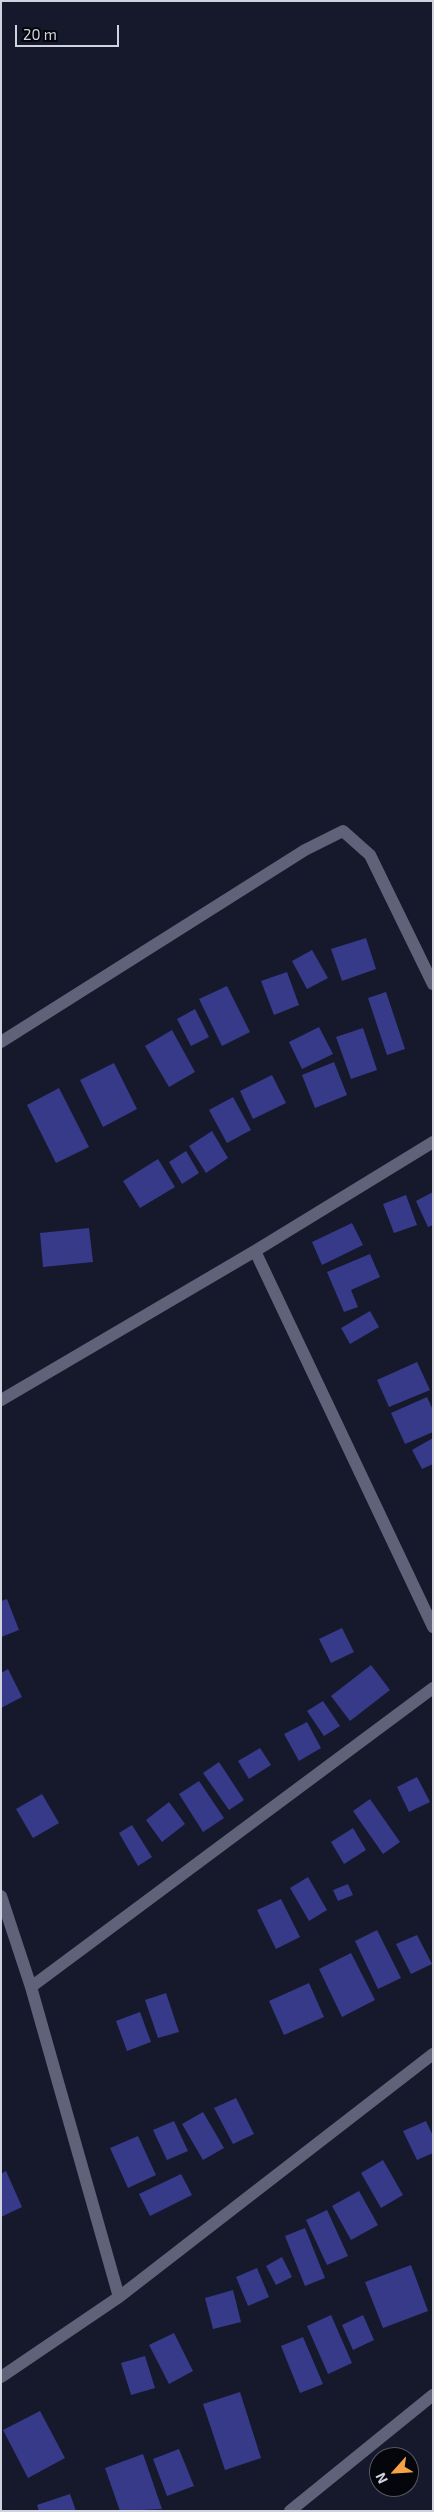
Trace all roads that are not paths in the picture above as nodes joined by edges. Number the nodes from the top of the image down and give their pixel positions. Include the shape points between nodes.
1 (433, 984) edge
2 (1, 1042) edge
3 (433, 1142) edge
4 (255, 1251) junction
5 (1, 1400) edge
6 (433, 1627) edge
7 (433, 1688) edge
8 (1, 1896) edge
9 (30, 1987) junction
10 (433, 2054) edge
11 (119, 2297) junction
12 (1, 2377) edge
13 (433, 2395) edge
14 (290, 2511) edge

1 - 2 street via 370,854 342,832 305,850
3 - 4 street
4 - 5 street
4 - 6 street
7 - 9 street
8 - 9 street
9 - 11 street
10 - 11 street
11 - 12 street
13 - 14 street

